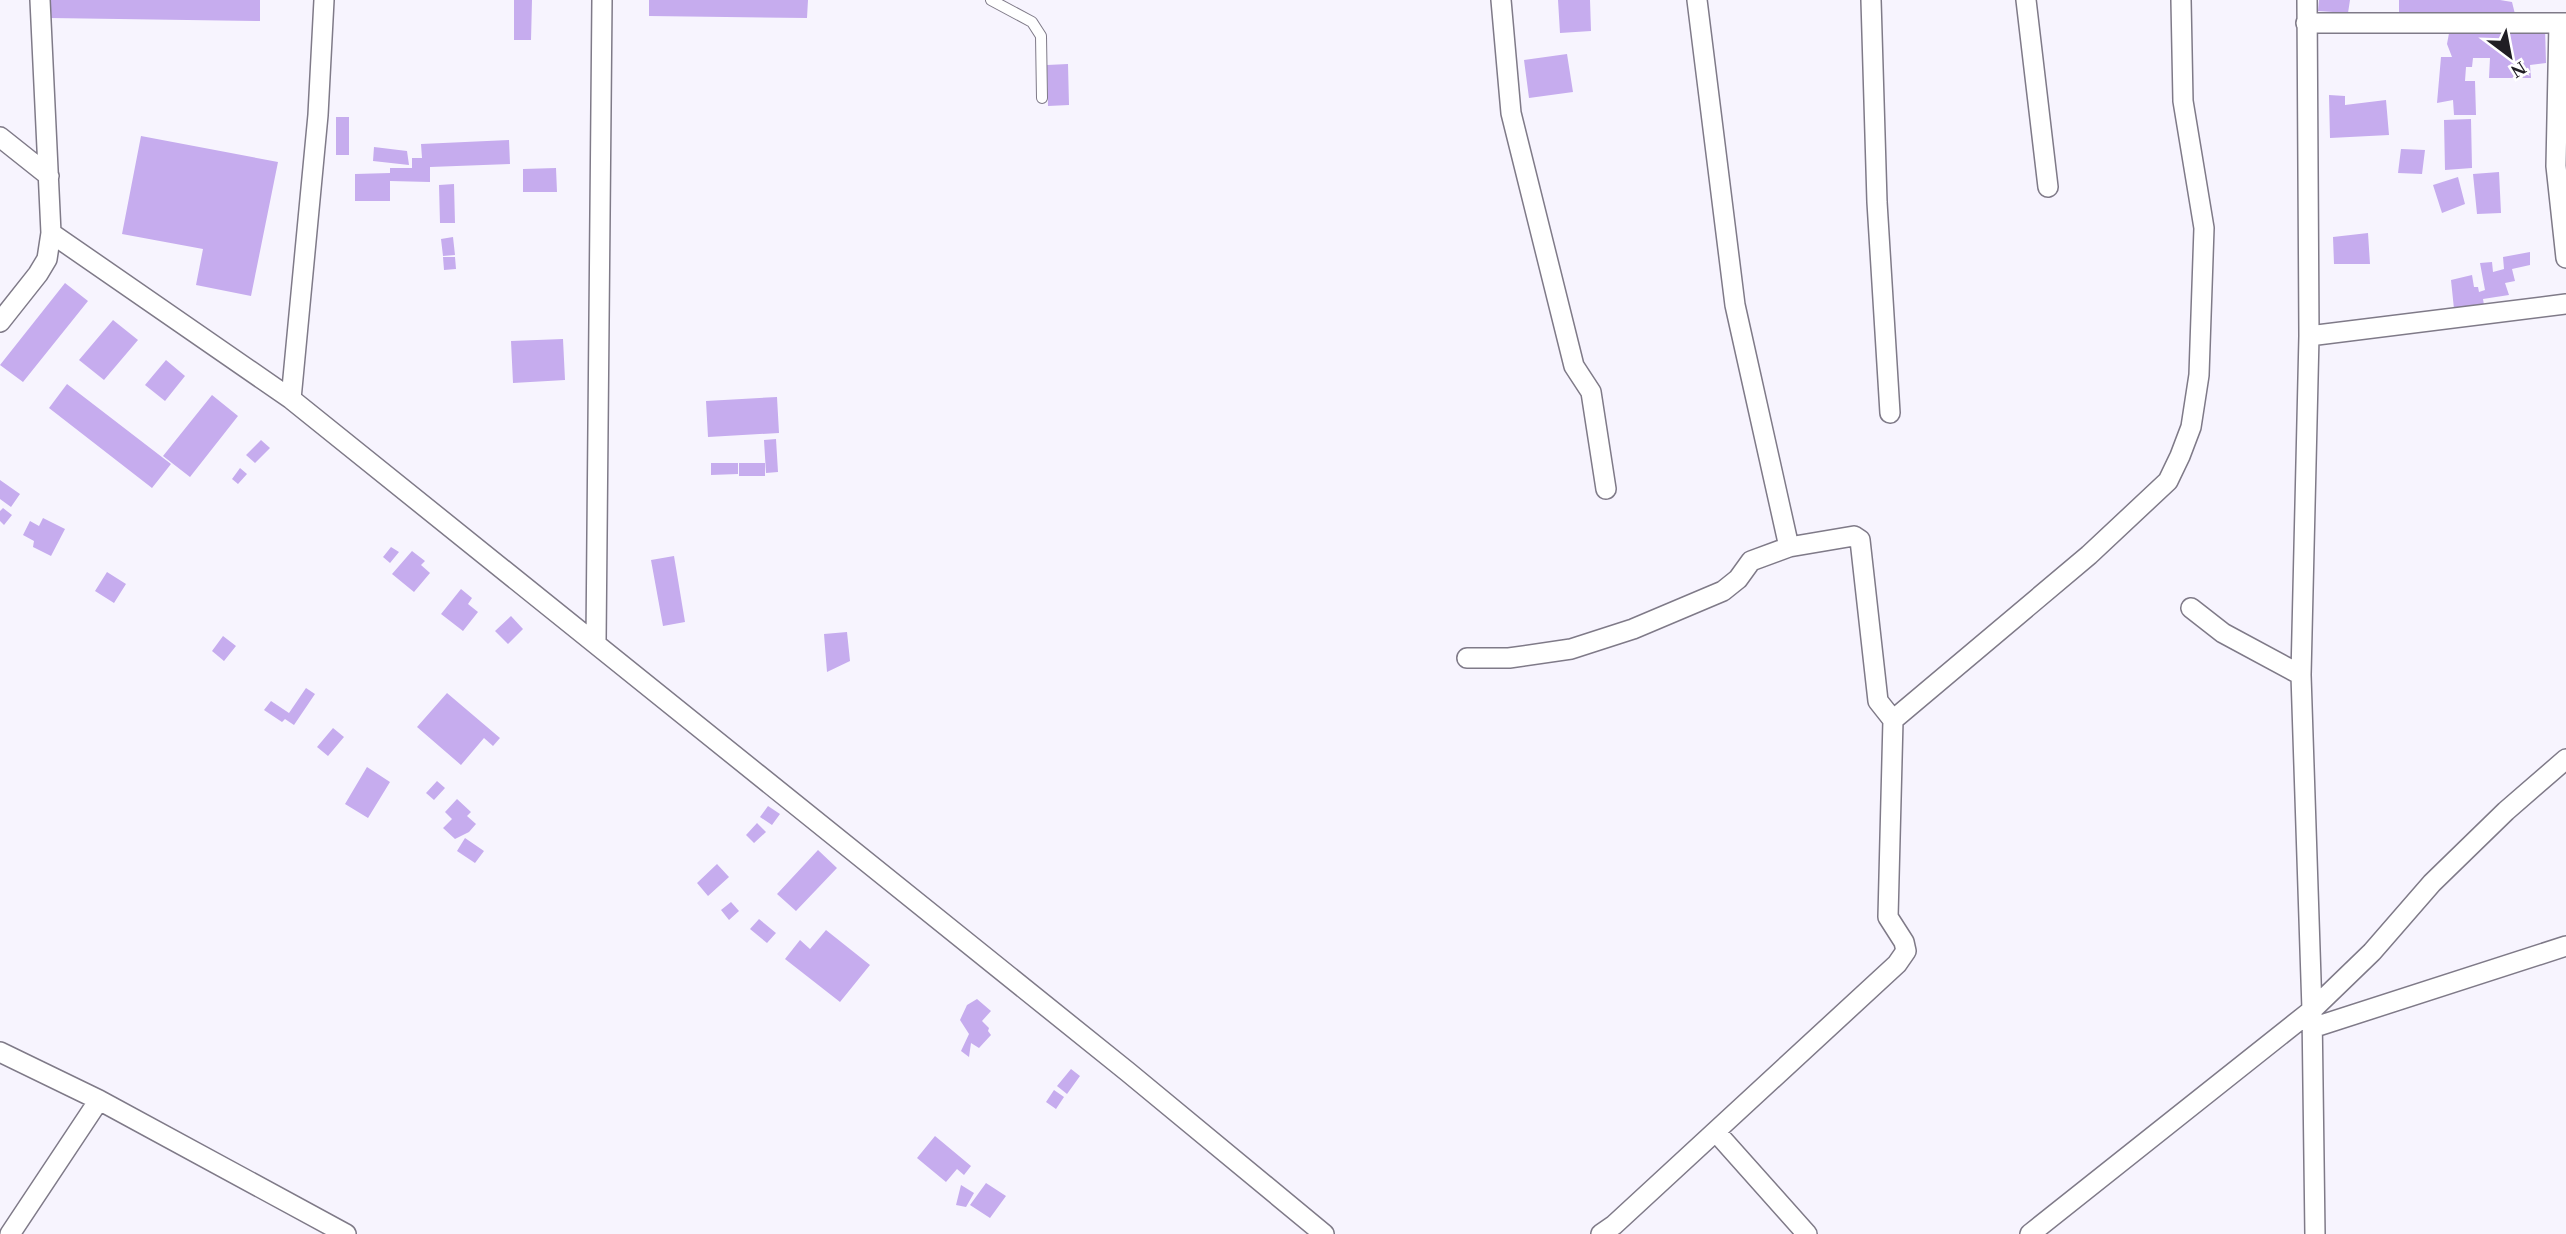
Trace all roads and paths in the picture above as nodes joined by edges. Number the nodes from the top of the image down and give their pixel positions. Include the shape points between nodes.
1 (40, 0) edge
2 (324, 0) edge
3 (602, 0) edge
4 (991, 0) edge
5 (1501, 0) edge
6 (1698, 0) edge
7 (1871, 0) edge
8 (2026, 0) edge
9 (2181, 0) edge
10 (2307, 0) edge
11 (2306, 23) junction
12 (2563, 23) edge
13 (1042, 98) dead end
14 (0, 137) edge
15 (48, 176) junction
16 (2048, 187) dead end
17 (51, 233) junction
18 (2566, 258) edge
19 (2566, 304) edge
20 (0, 322) edge
21 (2309, 336) junction
22 (291, 398) junction
23 (1890, 413) dead end
24 (1606, 489) dead end
25 (1789, 547) junction
26 (2191, 608) dead end
27 (596, 642) junction
28 (1467, 659) dead end
29 (2301, 675) junction
30 (1893, 720) junction
31 (2566, 759) edge
32 (2566, 946) edge
33 (2312, 1019) junction
34 (0, 1052) edge
35 (99, 1100) junction
36 (1716, 1132) junction
37 (10, 1234) edge
38 (346, 1234) edge
39 (1324, 1234) edge
40 (1601, 1234) edge
41 (1807, 1234) edge
42 (2031, 1234) edge
43 (2315, 1234) edge

1 - 15 street
2 - 22 street via 318,115
3 - 27 street
4 - 13 lane via 1032,22 1041,36
5 - 24 street via 1511,113 1574,366 1591,392
6 - 25 street via 1735,305
7 - 23 street
8 - 16 street
9 - 30 street via 2183,101 2204,228 2199,375 2191,427 2180,456 2168,481 2090,555
10 - 11 street
11 - 12 street
11 - 21 street
12 - 18 street via 2556,166
14 - 15 street
15 - 17 street
17 - 20 street via 47,259
17 - 22 street
19 - 21 street
21 - 29 street
22 - 27 street
25 - 28 street via 1751,561 1723,591 1633,629 1572,649
25 - 30 street via 1854,536 1860,540 1878,701
26 - 29 street via 2223,633
27 - 39 street
29 - 33 street
30 - 36 street via 1888,917 1906,951
31 - 33 street via 2432,883
32 - 33 street
33 - 42 street
33 - 43 street
34 - 35 street
35 - 37 street
35 - 38 street
36 - 40 street
36 - 41 street

